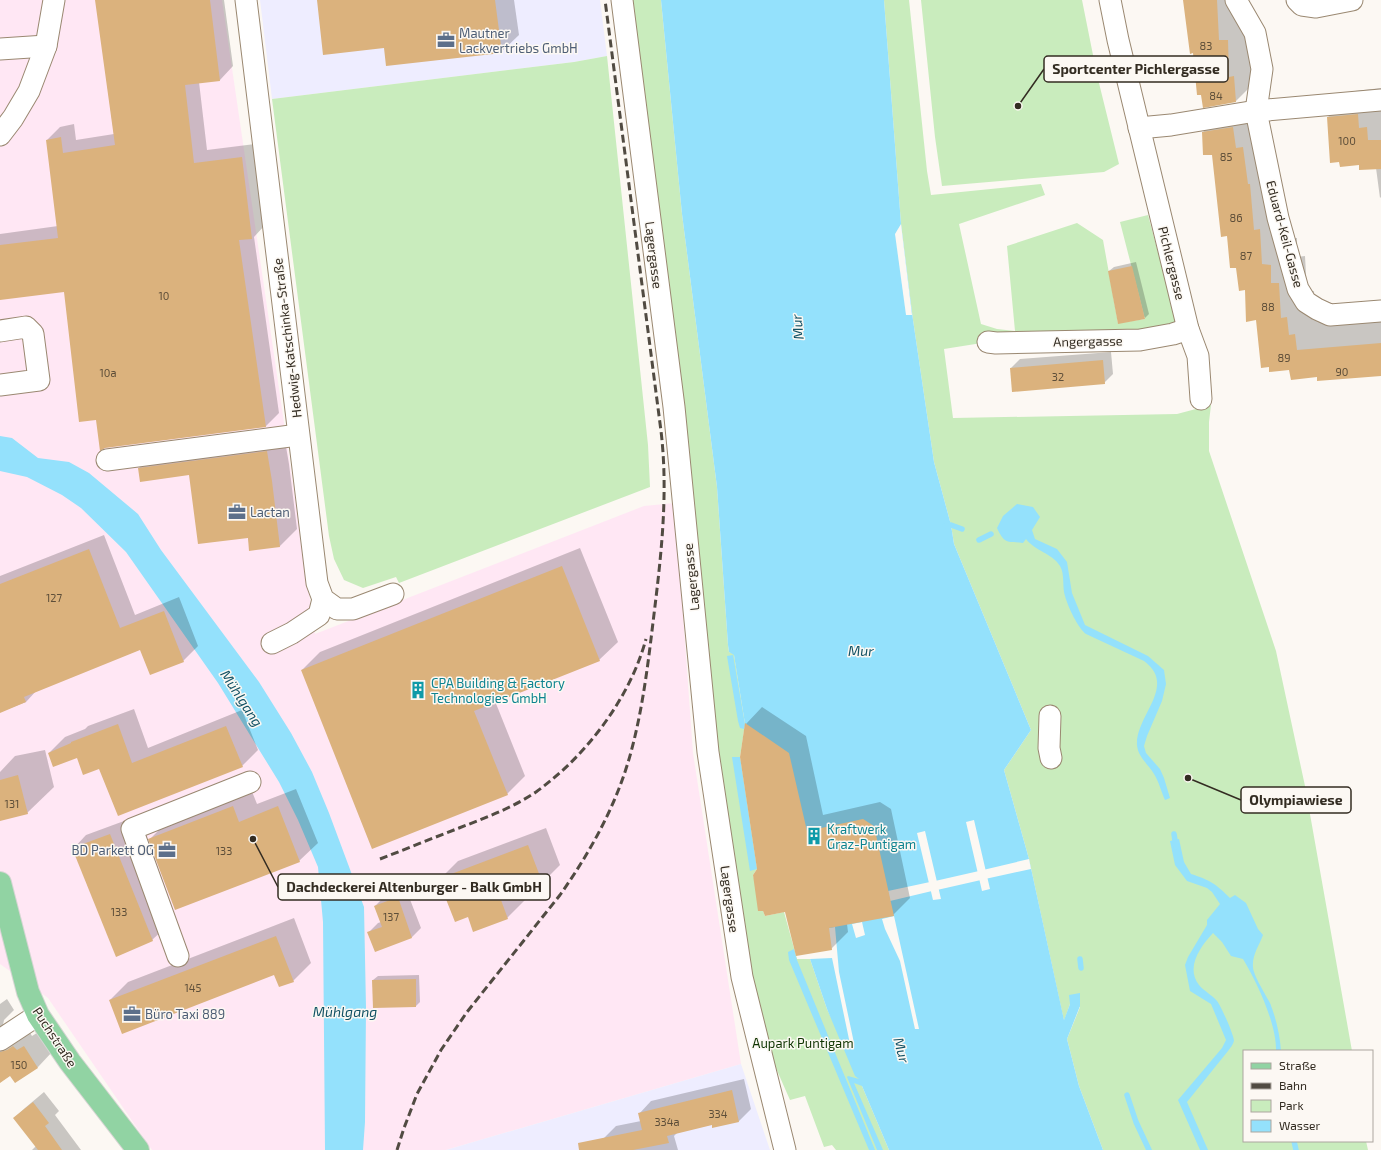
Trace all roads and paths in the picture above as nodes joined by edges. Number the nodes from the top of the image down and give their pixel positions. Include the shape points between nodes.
1 (54, 0) edge
2 (246, 0) edge
3 (622, 0) edge
4 (1110, 0) edge
5 (1236, 0) edge
6 (1297, 0) edge
7 (1352, 0) edge
8 (46, 46) junction
9 (0, 48) edge
10 (1381, 100) edge
11 (1256, 111) junction
12 (1139, 128) junction
13 (0, 135) edge
14 (1381, 311) edge
15 (1188, 329) junction
16 (0, 331) edge
17 (988, 342) dead end
18 (0, 385) edge
19 (1201, 399) dead end
20 (298, 435) junction
21 (107, 460) dead end
22 (393, 594) dead end
23 (323, 599) junction
24 (272, 643) dead end
25 (1050, 716) dead end
26 (1051, 758) dead end
27 (250, 782) dead end
28 (0, 884) edge
29 (178, 956) dead end
30 (38, 1015) junction
31 (0, 1040) edge
32 (138, 1150) edge
33 (785, 1150) edge

1 - 8 street
2 - 20 street, Hedwig-Katschinka-Straße
3 - 33 street, Lagergasse via 674,406 708,752 742,977
4 - 12 street, Pichlergasse
5 - 11 street, Eduard-Keil-Gasse via 1255,33 1262,69
6 - 7 street via 1302,5 1316,7
8 - 9 street
8 - 13 street via 29,92
10 - 11 street
11 - 12 street
11 - 14 street, Eduard-Keil-Gasse via 1278,218 1298,289 1306,302 1330,315
12 - 15 street, Pichlergasse
15 - 17 street, Angergasse via 1140,340
15 - 19 street, Pichlergasse via 1198,356
16 - 18 street via 26,327 32,334 39,380
20 - 21 street
20 - 23 street, Hedwig-Katschinka-Straße via 317,584
22 - 23 street via 353,610 337,609
23 - 24 street via 319,615 292,634
25 - 26 street
27 - 29 street via 132,829
28 - 30 main road, Puchstraße via 28,992
30 - 31 street
30 - 32 main road, Puchstraße via 70,1062

